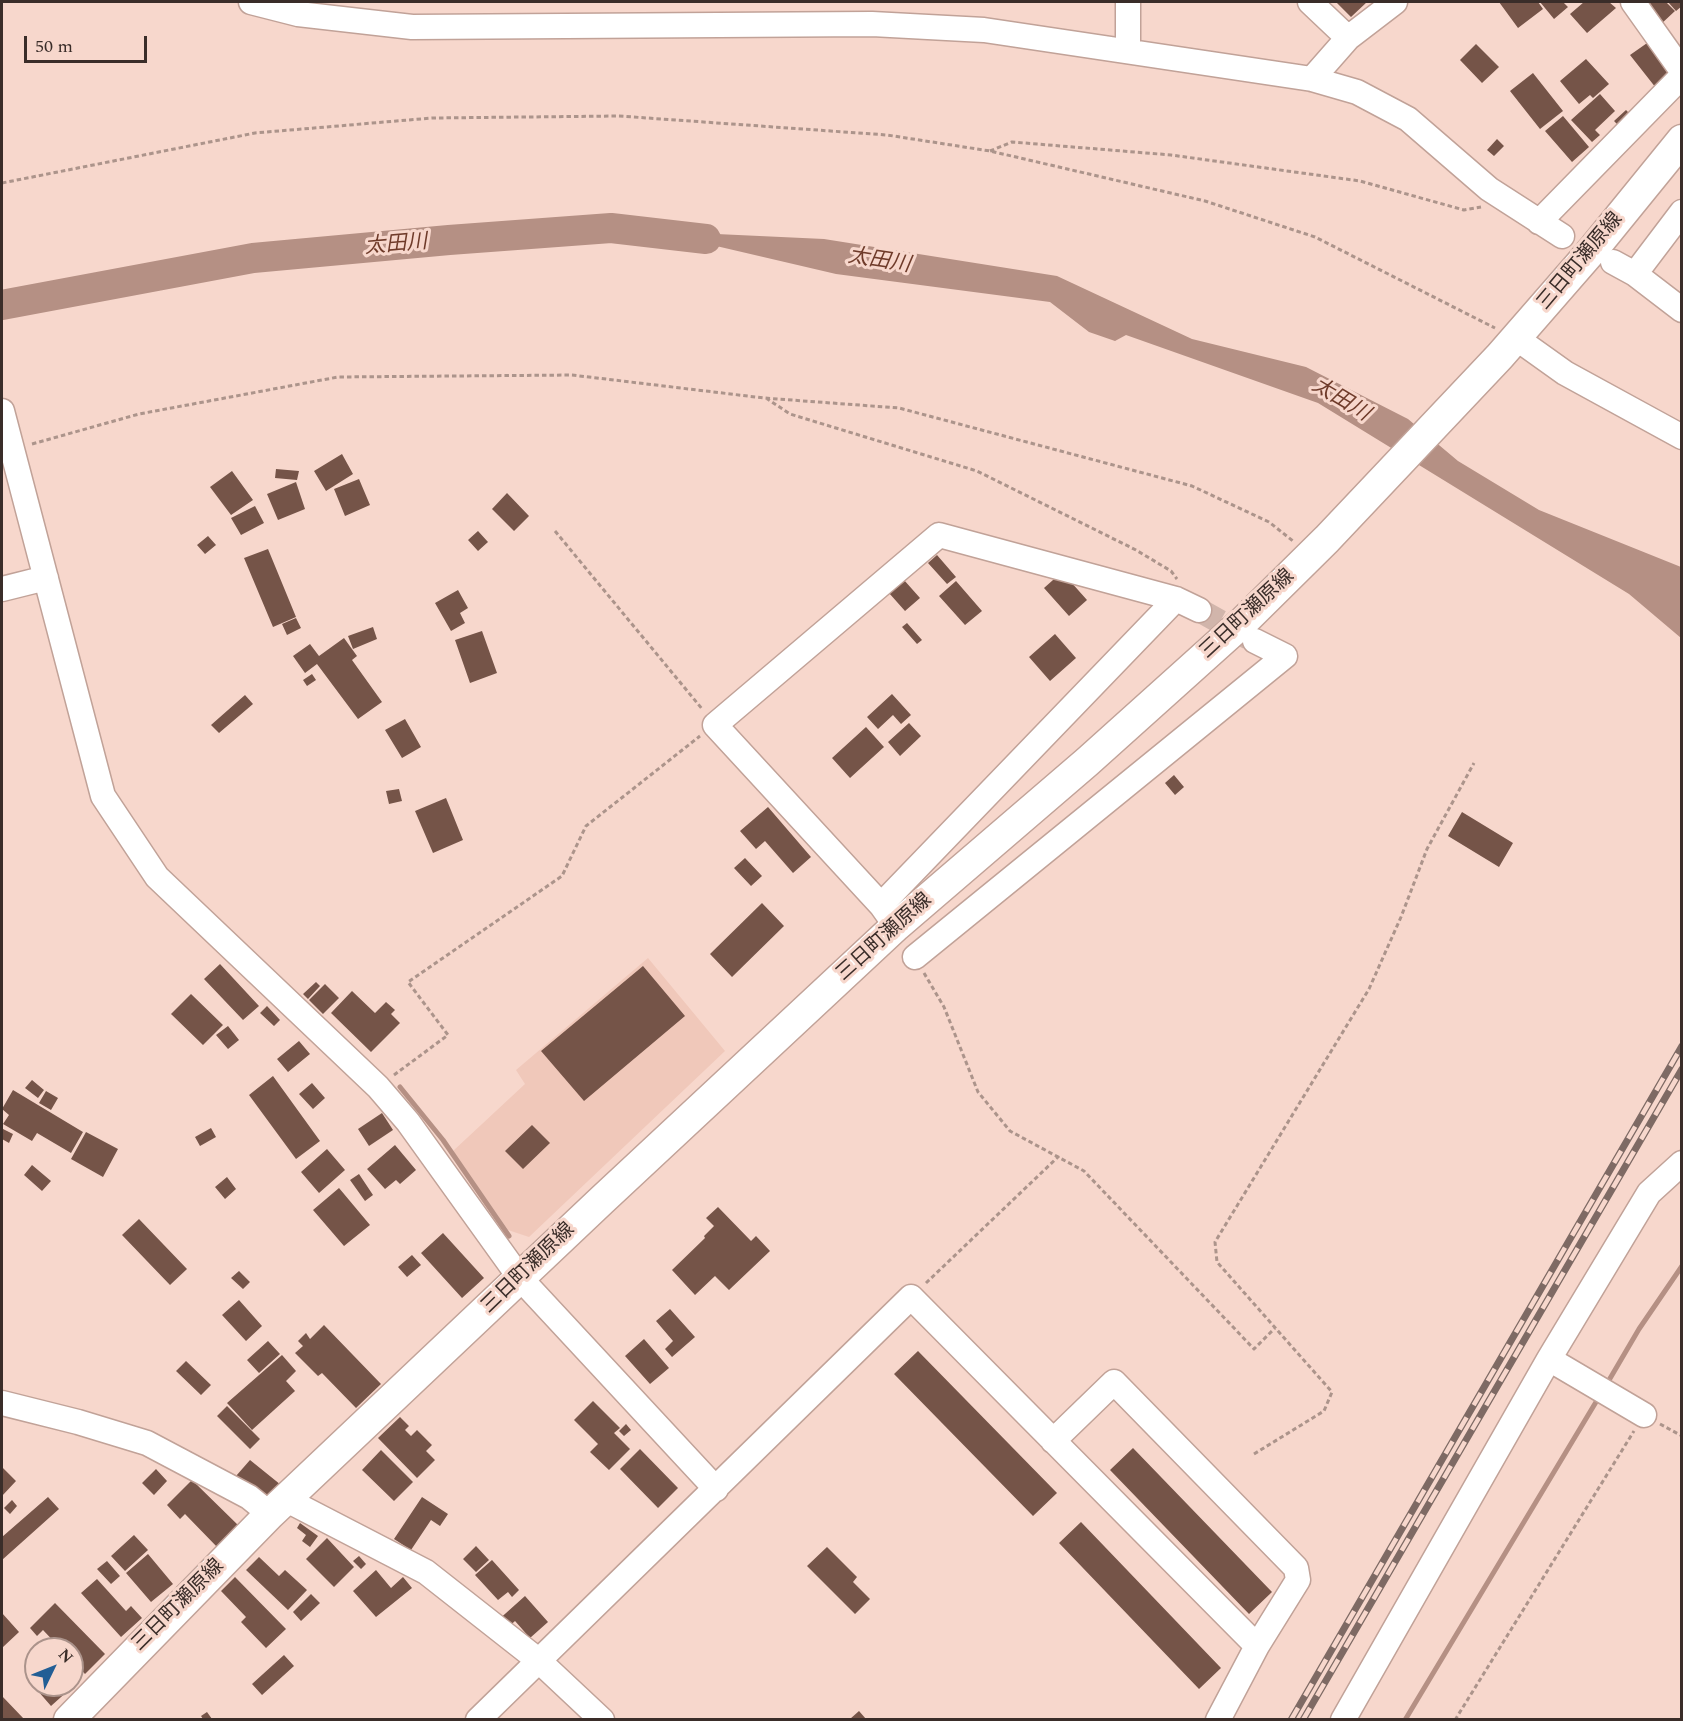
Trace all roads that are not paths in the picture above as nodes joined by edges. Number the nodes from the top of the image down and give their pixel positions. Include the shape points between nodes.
1 (251, 2) edge
2 (1128, 2) edge
3 (1310, 2) edge
4 (1395, 2) edge
5 (1634, 2) edge
6 (1348, 38) junction
7 (1128, 51) junction
8 (1682, 71) edge
9 (1682, 76) edge
10 (1312, 79) junction
11 (1682, 140) edge
12 (1682, 212) edge
13 (1539, 222) junction
14 (1562, 236) dead end
15 (1613, 262) dead end
16 (1635, 274) junction
17 (1682, 310) edge
18 (1508, 347) junction
19 (2, 411) edge
20 (1682, 437) edge
21 (46, 578) junction
22 (2, 589) edge
23 (1176, 599) junction
24 (1199, 610) tunnel mouth
25 (1255, 641) tunnel mouth
26 (889, 916) junction
27 (915, 957) road end
28 (1682, 1163) edge
29 (520, 1278) junction
30 (1554, 1361) junction
31 (2, 1403) edge
32 (1644, 1415) road end
33 (1053, 1441) junction
34 (716, 1489) junction
35 (278, 1507) junction
36 (1257, 1646) junction
37 (537, 1660) junction
38 (69, 1719) edge
39 (478, 1719) edge
40 (602, 1719) edge
41 (1218, 1719) edge
42 (1343, 1719) edge

1 - 7 street via 298,14 412,27 872,24 984,30
2 - 7 street
3 - 6 street
4 - 6 street
5 - 8 street
6 - 10 street
7 - 10 street
9 - 13 street
10 - 13 street via 1357,92 1408,119 1489,189
11 - 18 main road, 三日町瀬原線
12 - 16 street
13 - 14 street
15 - 16 street
16 - 17 street
18 - 20 street via 1565,373
18 - 26 main road, 三日町瀬原線 via 1244,621
19 - 21 street
21 - 22 street
21 - 29 street via 103,796 157,877 378,1087 408,1122
23 - 24 street
23 - 26 street
23 - 26 street via 939,535 715,724
25 - 27 street via 1285,656
26 - 29 main road, 三日町瀬原線
28 - 30 street via 1649,1193
29 - 34 street
29 - 35 main road, 三日町瀬原線
30 - 32 street
30 - 42 street
31 - 35 street via 147,1443 249,1497
33 - 34 street via 911,1297
33 - 36 street
33 - 36 street via 1114,1382 1296,1568 1298,1580
34 - 37 street
35 - 37 street via 426,1572
35 - 38 main road, 三日町瀬原線
36 - 41 street
37 - 39 street
37 - 40 street

